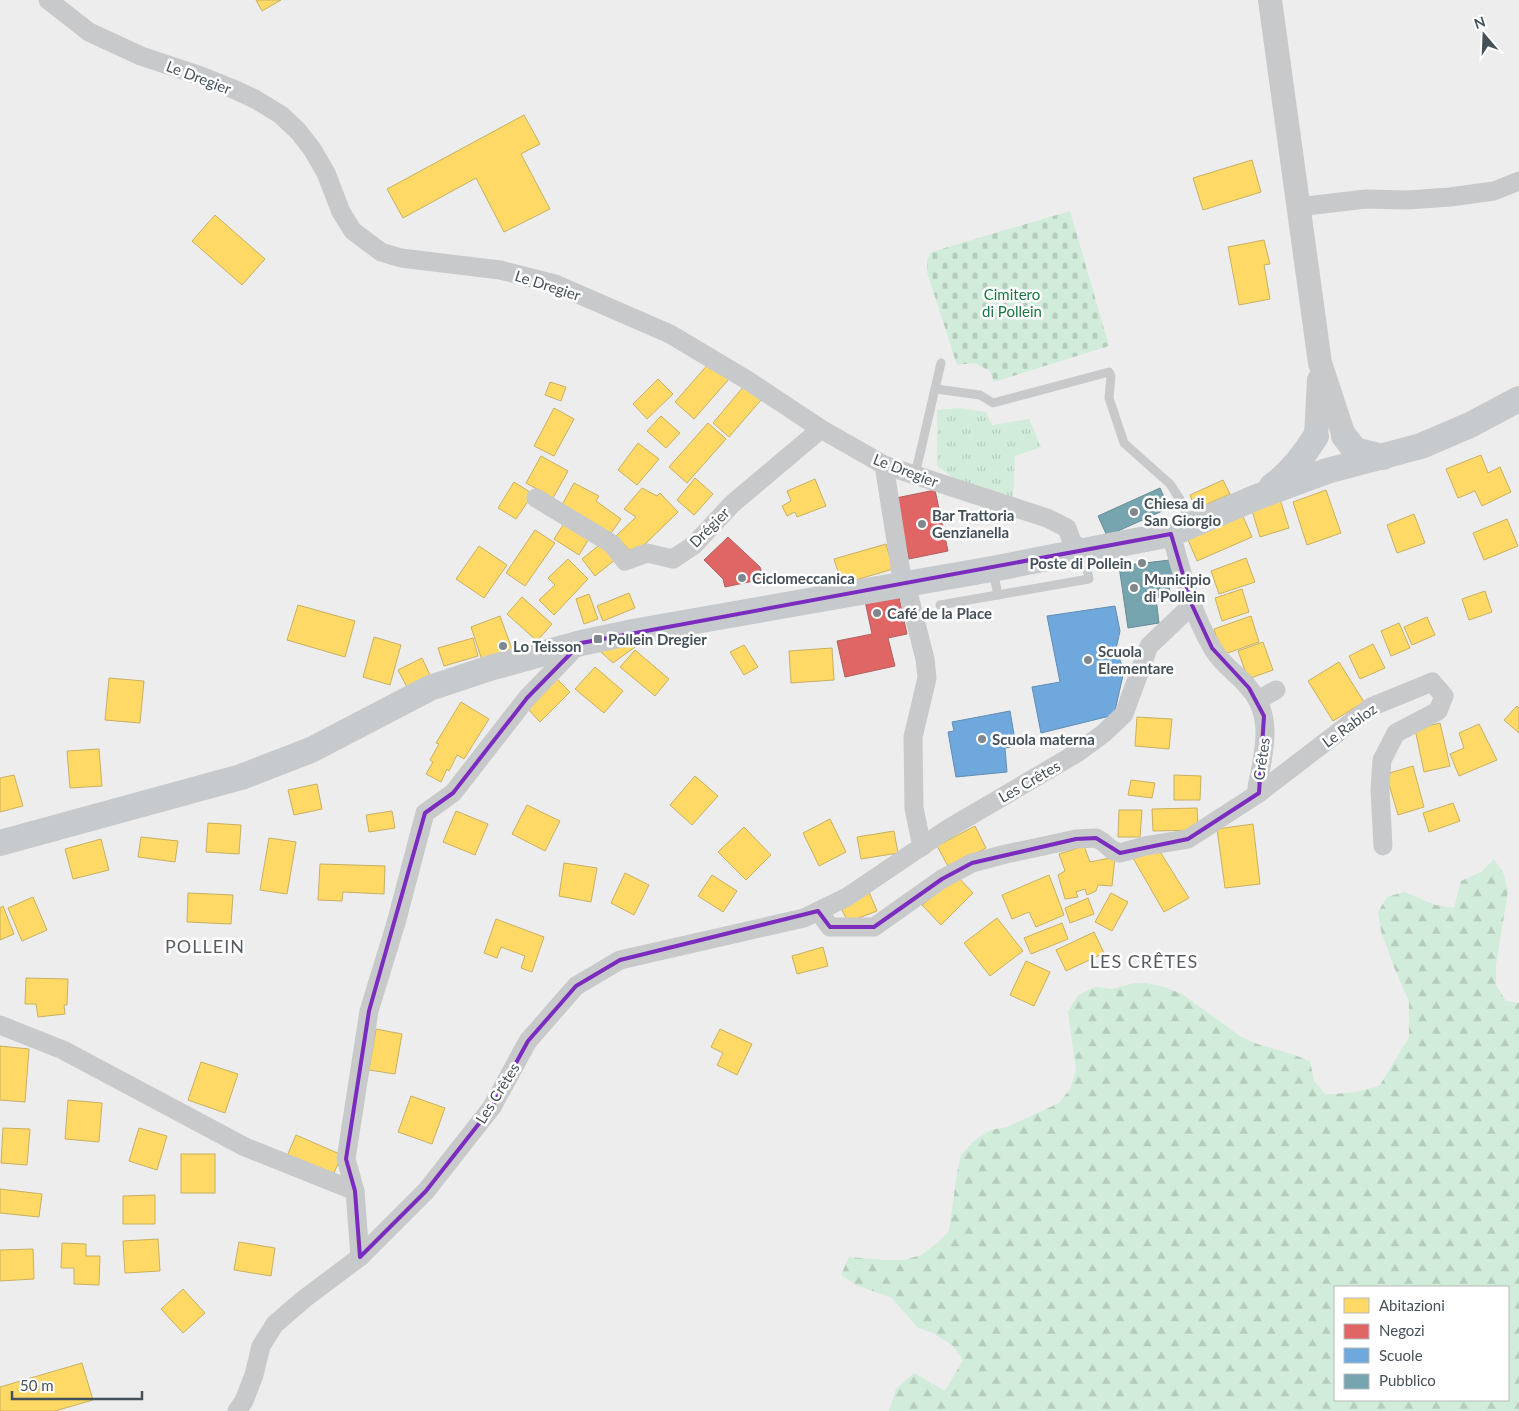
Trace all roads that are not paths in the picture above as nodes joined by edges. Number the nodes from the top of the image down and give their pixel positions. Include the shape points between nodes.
1 (48, 0) edge
2 (1270, 0) edge
3 (1519, 182) edge
4 (1298, 207) junction
5 (941, 363) dead end
6 (1320, 363) junction
7 (936, 389) junction
8 (1519, 398) edge
9 (821, 429) junction
10 (1316, 436) junction
11 (1340, 458) junction
12 (884, 464) junction
13 (915, 475) junction
14 (1257, 497) junction
15 (536, 498) dead end
16 (1180, 531) junction
17 (1084, 551) junction
18 (992, 569) junction
19 (905, 585) junction
20 (998, 595) junction
21 (940, 605) dead end
22 (1192, 605) junction
23 (580, 643) junction
24 (1276, 690) dead end
25 (1258, 700) junction
26 (1259, 793) junction
27 (0, 842) edge
28 (1383, 846) dead end
29 (922, 847) junction
30 (818, 911) junction
31 (0, 1025) edge
32 (355, 1191) junction
33 (360, 1257) junction
34 (237, 1411) edge

1 - 9 street, Le Dregier via 89,32 141,56 224,85 281,115 312,149 326,173 341,212 353,230 381,252 401,258 500,270 555,284 670,334
2 - 4 street
3 - 4 street via 1494,191 1450,197 1366,199
4 - 6 street
5 - 7 lane
6 - 10 street
6 - 11 street
7 - 13 lane
7 - 16 lane via 980,395 993,403 1108,372 1111,376 1109,398 1124,443 1170,484 1183,504
8 - 11 main road via 1470,425 1420,446 1383,457 1355,450
9 - 12 street, Le Dregier
9 - 15 street, Drégier via 732,504 694,545 672,558 647,553 625,561 612,544
10 - 11 main road via 1320,449 1328,458
10 - 14 main road via 1303,457 1282,479
11 - 14 main road
12 - 13 street, Le Dregier
12 - 19 street
13 - 17 street, Le Dregier via 1046,518 1067,528 1072,542
14 - 16 main road
16 - 17 main road
16 - 22 street
17 - 18 main road
17 - 20 lane via 1089,579
18 - 19 main road
18 - 20 lane
19 - 23 main road
19 - 29 street via 927,678 913,737 914,808
20 - 21 lane
22 - 25 street via 1223,664
22 - 29 street, Les Crêtes via 1149,646 1124,714 1104,733 1077,753
23 - 27 main road via 430,688 311,750 241,777
23 - 32 street via 527,698 453,793 425,813 369,1011 346,1159
24 - 25 street
25 - 26 street, Crêtes via 1266,737 1257,787
26 - 28 street, Le Rabloz via 1371,707 1432,682 1444,696 1438,711 1396,733 1382,760
26 - 30 street, Crêtes via 1188,839 1120,853 1096,838 1076,839 972,863 942,879 874,927 830,926
29 - 30 street, Les Crêtes via 847,897
30 - 33 street, Les Crêtes via 804,918 620,960 576,986 528,1041 492,1107 426,1192
31 - 32 street via 63,1050 245,1146
32 - 33 street
33 - 34 street, Les Crêtes via 275,1324 261,1346 254,1375

